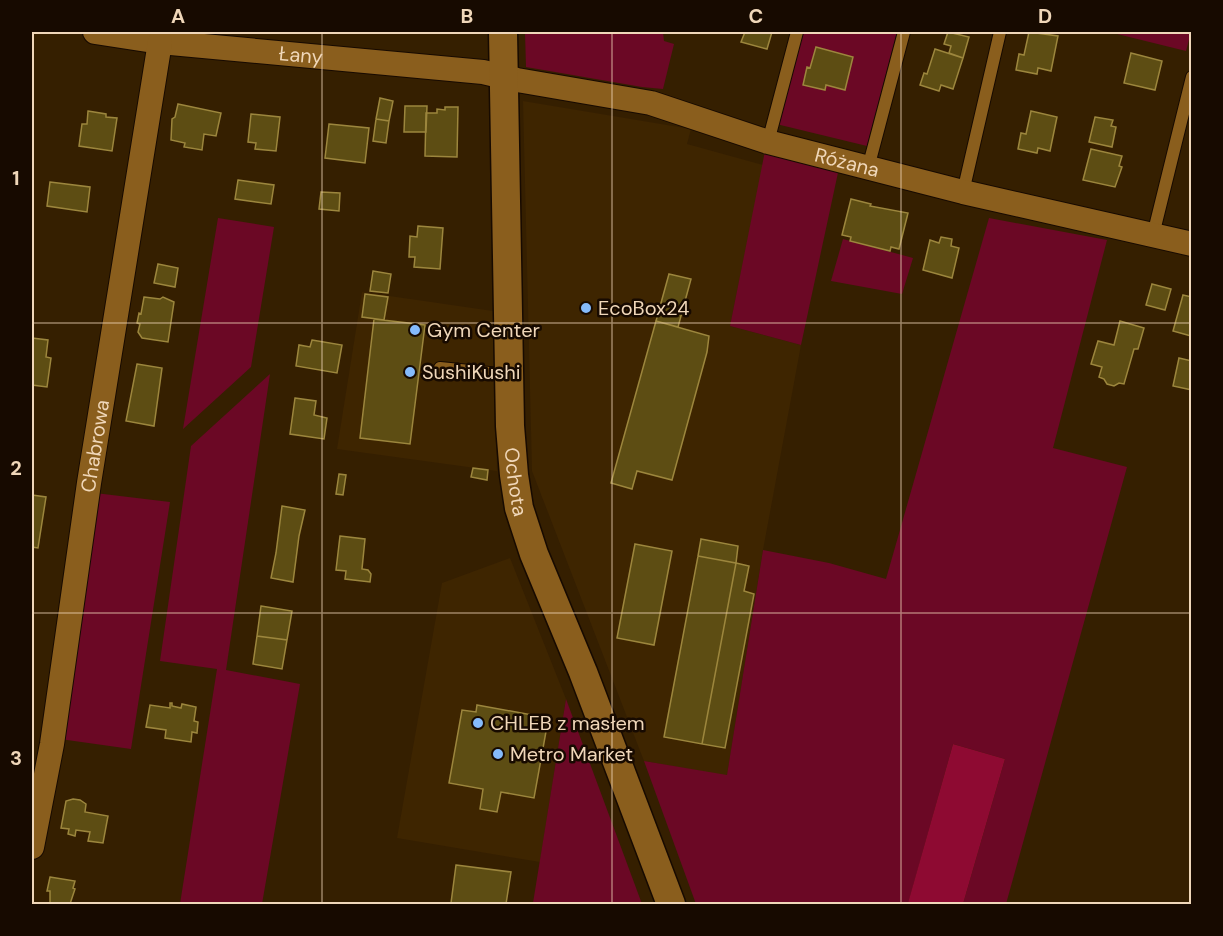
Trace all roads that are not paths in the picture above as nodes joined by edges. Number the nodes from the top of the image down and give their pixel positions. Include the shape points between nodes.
1 (95, 32) edge
2 (503, 32) edge
3 (797, 32) edge
4 (904, 32) edge
5 (1000, 32) edge
6 (160, 42) junction
7 (1191, 77) edge
8 (505, 78) junction
9 (768, 142) junction
10 (868, 168) junction
11 (963, 192) junction
12 (1154, 235) junction
13 (1191, 244) edge
14 (440, 368) dead end
15 (509, 375) junction
16 (32, 847) edge
17 (671, 904) edge

1 - 6 street, Łany
2 - 8 street, Ochota
3 - 9 lane
4 - 10 lane
5 - 11 lane
6 - 8 street, Łany via 435,66
6 - 16 street, Chabrowa via 88,483 52,744
7 - 12 lane
8 - 9 street, Różana via 651,103
8 - 15 street, Ochota
9 - 10 street, Różana
10 - 11 street, Różana
11 - 12 street, Różana
12 - 13 street, Różana
14 - 15 lane
15 - 17 street, Ochota via 511,445 519,508

